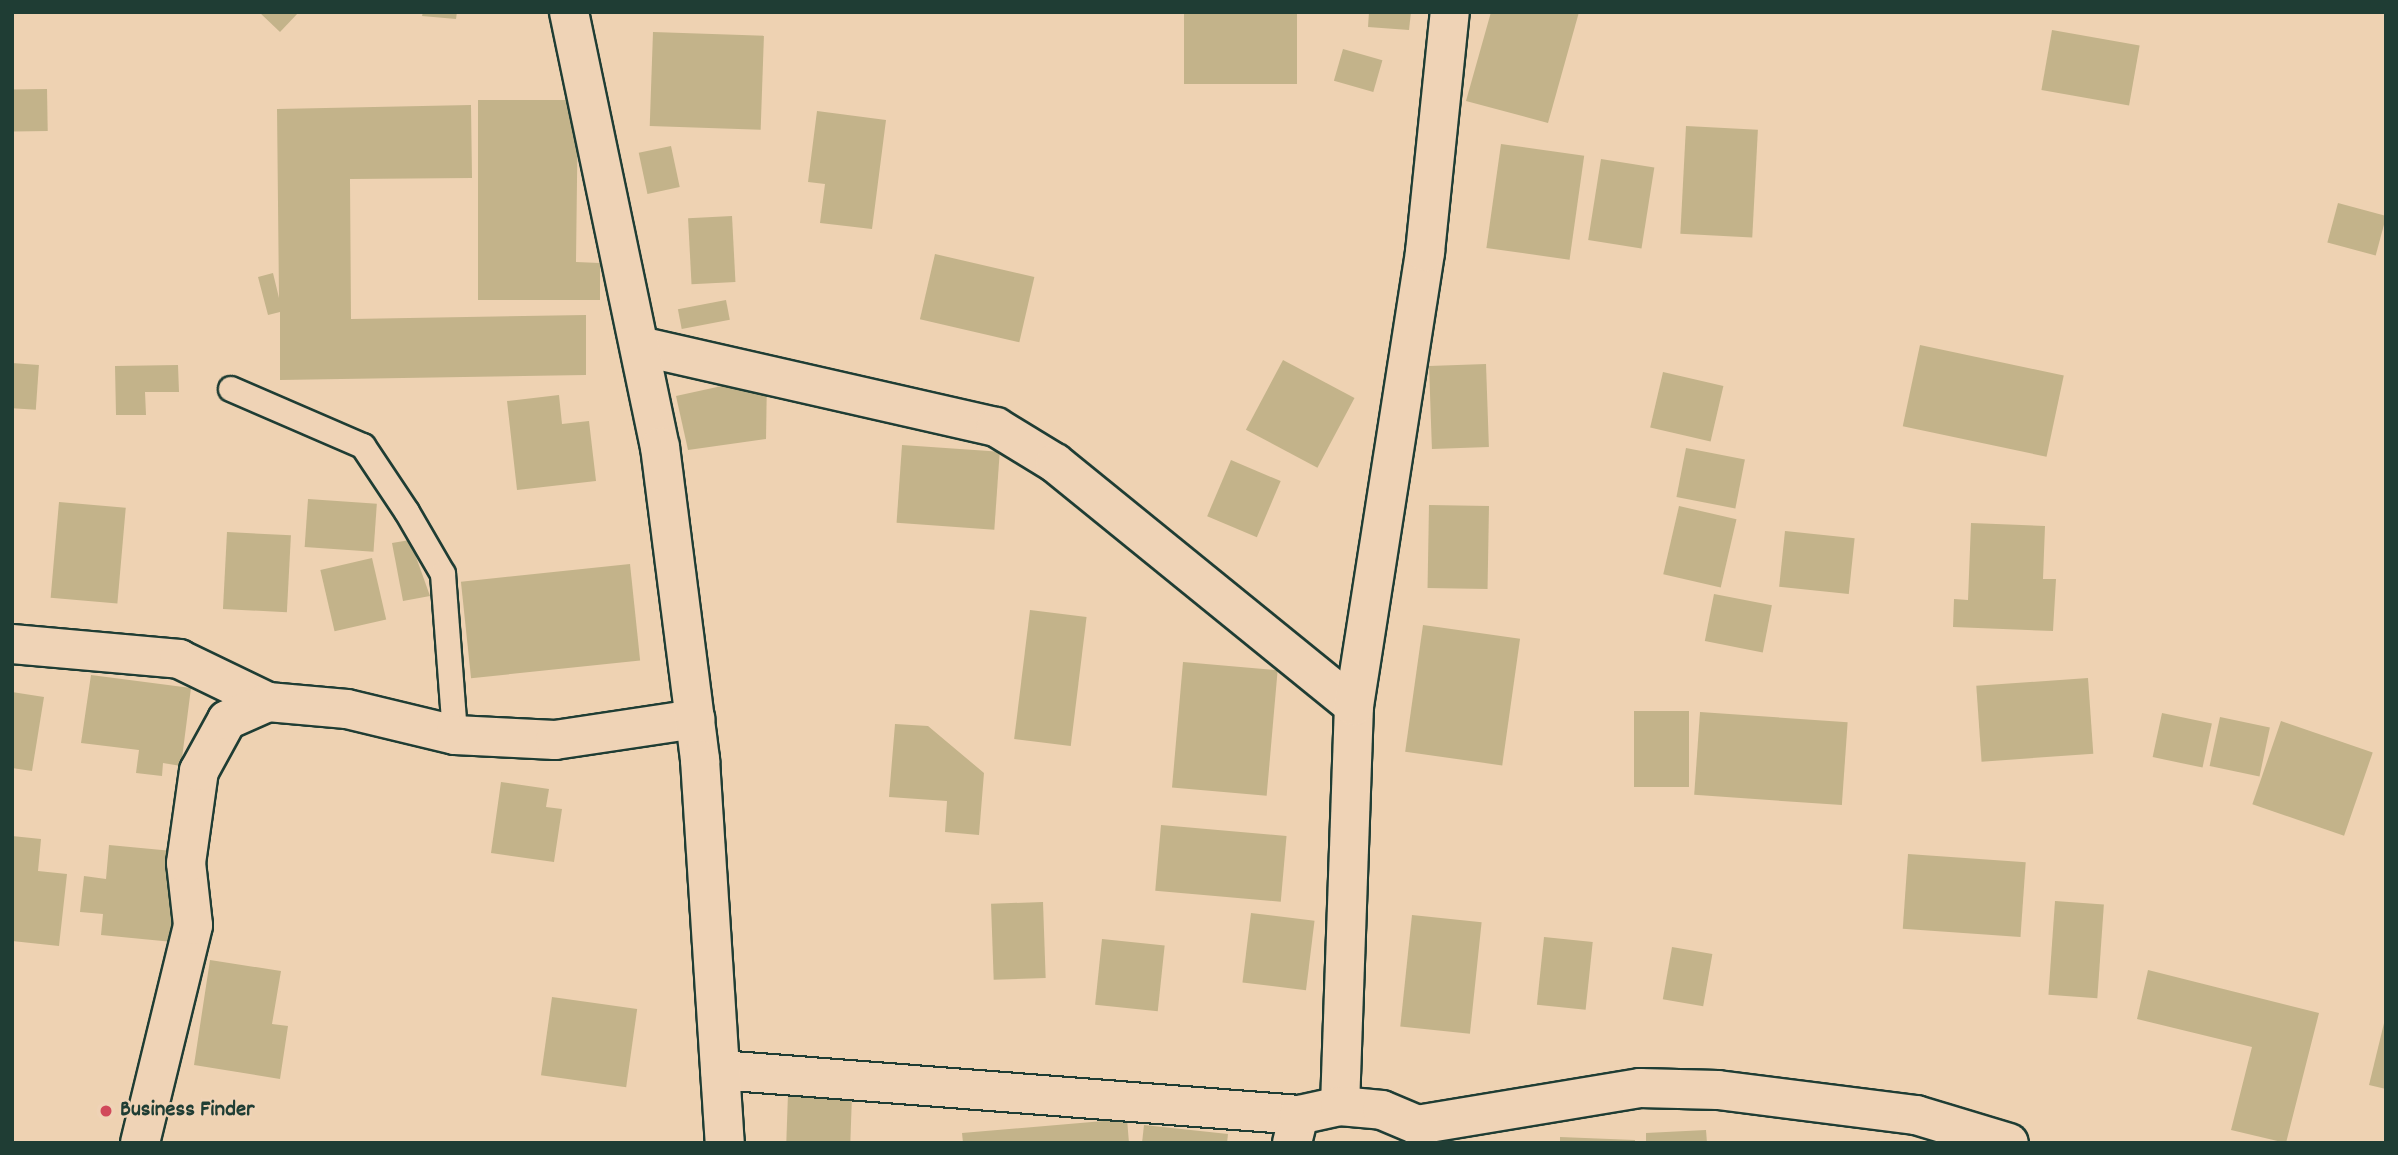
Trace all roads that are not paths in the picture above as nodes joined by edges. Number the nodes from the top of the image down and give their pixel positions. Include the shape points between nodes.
1 (569, 12) edge
2 (1450, 12) edge
3 (643, 347) junction
4 (231, 389) dead end
5 (12, 644) edge
6 (268, 702) junction
7 (1354, 706) junction
8 (695, 719) junction
9 (455, 735) junction
10 (720, 1070) junction
11 (1340, 1106) junction
12 (1296, 1129) edge
13 (140, 1143) edge
14 (725, 1143) edge
15 (2009, 1143) edge

1 - 3 street
2 - 7 street via 1424,252
3 - 7 street via 996,427 1055,463
3 - 8 street
4 - 9 lane via 363,446 407,512 443,574
5 - 6 street via 179,659
6 - 9 street via 347,709
6 - 13 street via 227,720 199,771 186,863 193,925
7 - 11 street
8 - 9 street via 555,740
8 - 10 street
10 - 12 street
10 - 14 street
11 - 12 street
11 - 15 street via 1382,1110 1417,1125 1640,1088 1718,1090 1916,1115

